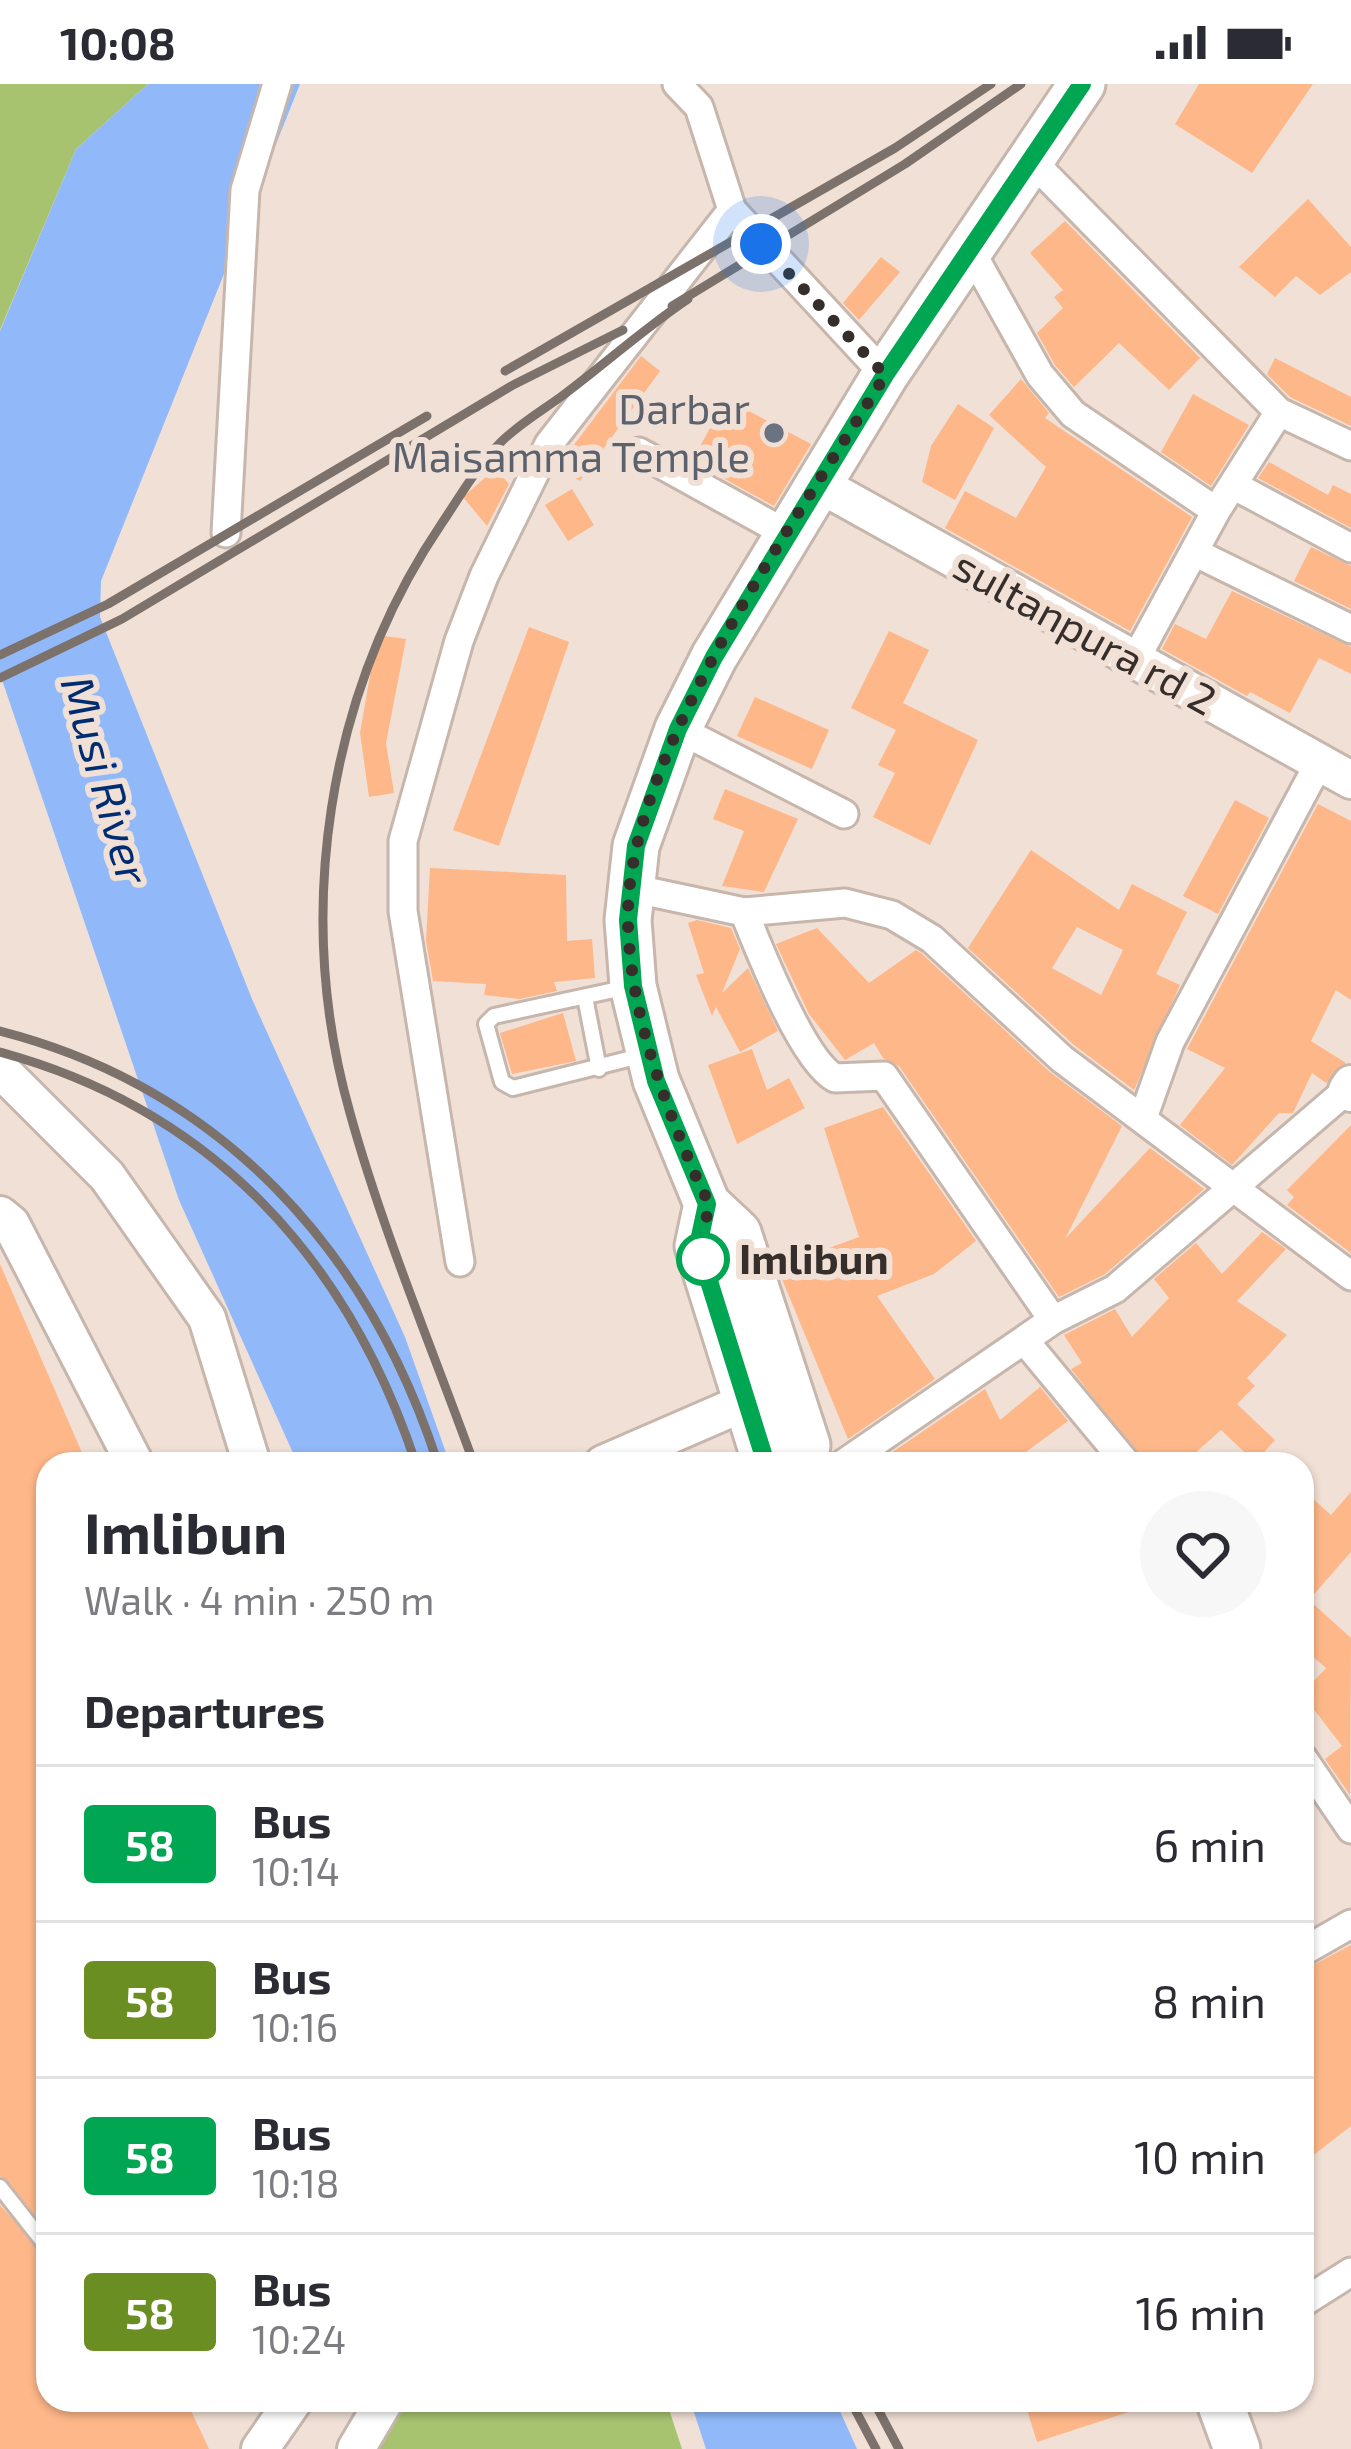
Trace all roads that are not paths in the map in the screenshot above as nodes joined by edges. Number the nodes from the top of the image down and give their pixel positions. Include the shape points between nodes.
1 (277, 84) edge
2 (676, 84) edge
3 (1082, 84) edge
4 (1030, 159) junction
5 (732, 210) junction
6 (969, 248) junction
7 (885, 375) junction
8 (1280, 412) junction
9 (1351, 446) edge
10 (639, 452) dead end
11 (820, 484) junction
12 (1232, 485) junction
13 (1216, 512) junction
14 (226, 533) dead end
15 (788, 535) junction
16 (1351, 548) edge
17 (1194, 552) junction
18 (1351, 628) edge
19 (1135, 660) junction
20 (678, 729) junction
21 (1334, 772) edge
22 (844, 814) dead end
23 (631, 888) junction
24 (744, 912) junction
25 (633, 986) junction
26 (585, 997) junction
27 (650, 1054) junction
28 (0, 1069) edge
29 (599, 1069) junction
30 (1350, 1089) edge
31 (1143, 1118) junction
32 (1231, 1189) junction
33 (707, 1204) junction
34 (0, 1215) edge
35 (460, 1262) dead end
36 (1351, 1276) edge
37 (1053, 1320) junction
38 (1025, 1341) junction
39 (748, 1401) junction
40 (129, 1452) edge
41 (249, 1452) edge
42 (630, 1452) edge
43 (767, 1452) edge
44 (791, 1452) edge
45 (861, 1452) edge
46 (1116, 1452) edge
47 (1314, 1774) edge
48 (1351, 1829) edge
49 (1351, 1924) edge
50 (1314, 1945) edge
51 (0, 2187) edge
52 (36, 2233) edge
53 (1351, 2272) edge
54 (1314, 2295) edge
55 (285, 2412) edge
56 (378, 2412) edge
57 (1224, 2412) edge
58 (260, 2449) edge
59 (356, 2449) edge
60 (1237, 2449) edge

1 - 14 street via 245,190
2 - 5 street via 699,107
3 - 4 main road
4 - 6 main road
4 - 8 street
5 - 7 street
5 - 35 street via 549,444 459,641 403,841 403,911
6 - 7 main road
6 - 13 street via 1040,375 1073,414
7 - 11 main road
8 - 9 street
8 - 12 street
10 - 15 street
11 - 15 main road
11 - 19 street, sultanpura rd 2
12 - 13 street
12 - 16 street
13 - 17 street
15 - 20 main road
17 - 18 street
17 - 19 street
19 - 21 street, sultanpura rd 2
20 - 22 street
20 - 23 main road via 636,846
21 - 31 street via 1170,1042
23 - 24 street
23 - 25 main road
24 - 31 street via 845,903 892,915 932,939 1063,1059
24 - 37 street via 820,1065 835,1078 884,1076
25 - 26 lane
25 - 27 main road
26 - 29 lane
26 - 29 lane via 486,1024 502,1082 513,1088
27 - 29 lane
27 - 33 main road
28 - 41 street via 107,1176 207,1318
30 - 32 street
31 - 32 street
32 - 36 street
32 - 37 street via 1115,1289
33 - 39 main road via 698,1246
33 - 44 main road via 738,1233 807,1444
34 - 40 street
37 - 38 street
38 - 45 street
38 - 46 street
39 - 42 street
39 - 43 main road
47 - 48 street
49 - 50 street
51 - 52 lane
53 - 54 street
55 - 58 street
56 - 59 street
57 - 60 main road

